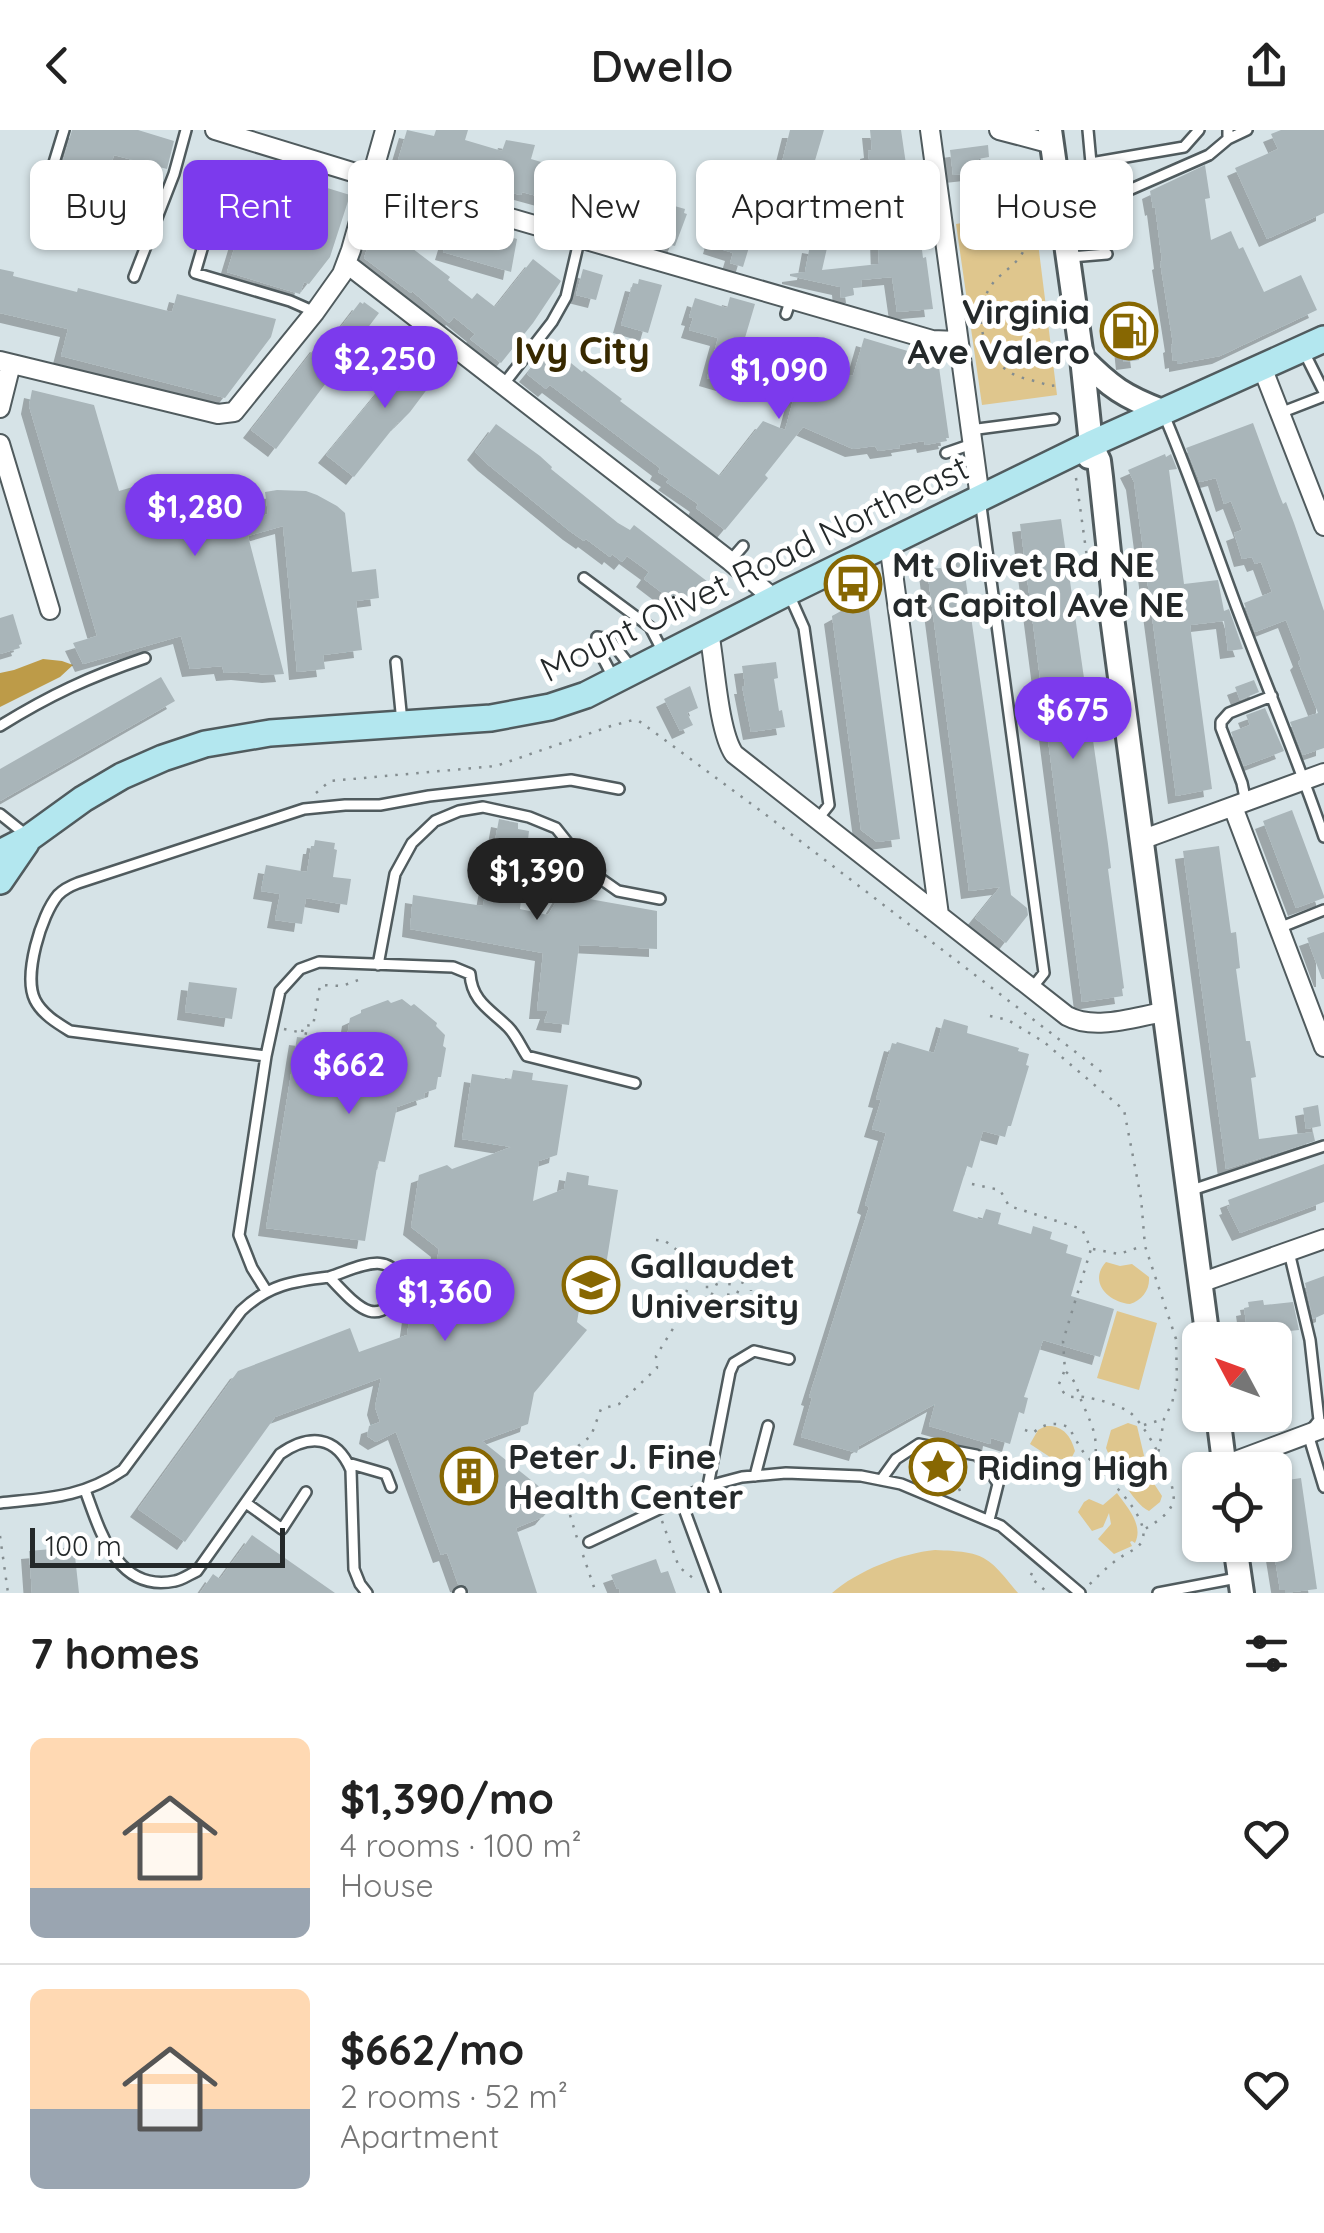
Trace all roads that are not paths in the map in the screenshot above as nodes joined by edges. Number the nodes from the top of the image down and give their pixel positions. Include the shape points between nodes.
1 (64, 130) edge
2 (186, 130) edge
3 (215, 130) edge
4 (386, 130) edge
5 (930, 130) edge
6 (999, 130) edge
7 (1088, 130) edge
8 (1199, 130) edge
9 (1247, 130) edge
10 (1228, 134) edge
11 (1051, 137) edge
12 (55, 160) edge
13 (377, 160) edge
14 (348, 171) edge
15 (1133, 188) edge
16 (201, 250) edge
17 (351, 250) edge
18 (577, 250) edge
19 (619, 250) edge
20 (1067, 250) edge
21 (1107, 254) dead end
22 (1068, 258) junction
23 (347, 264) junction
24 (134, 277) dead end
25 (314, 312) junction
26 (958, 341) junction
27 (1313, 344) edge
28 (1082, 358) junction
29 (6, 363) edge
30 (1262, 366) junction
31 (503, 385) junction
32 (1324, 394) edge
33 (0, 408) edge
34 (1162, 411) junction
35 (1280, 413) junction
36 (1054, 418) dead end
37 (971, 437) junction
38 (0, 444) edge
39 (1091, 444) junction
40 (946, 453) dead end
41 (980, 498) junction
42 (1324, 526) edge
43 (889, 543) junction
44 (743, 546) dead end
45 (730, 561) junction
46 (584, 578) dead end
47 (781, 596) junction
48 (50, 610) dead end
49 (708, 632) junction
50 (664, 654) junction
51 (145, 658) dead end
52 (396, 662) dead end
53 (1272, 696) junction
54 (403, 725) junction
55 (0, 726) edge
56 (1324, 773) edge
57 (1305, 780) junction
58 (619, 789) dead end
59 (1240, 805) junction
60 (0, 814) edge
61 (817, 820) junction
62 (29, 838) junction
63 (1324, 838) edge
64 (1141, 840) junction
65 (0, 853) edge
66 (0, 881) edge
67 (660, 898) dead end
68 (1324, 910) edge
69 (939, 915) junction
70 (1280, 928) junction
71 (378, 965) junction
72 (1032, 988) junction
73 (1164, 1012) junction
74 (1324, 1047) edge
75 (266, 1056) junction
76 (635, 1083) dead end
77 (1324, 1146) edge
78 (1188, 1191) junction
79 (1324, 1238) edge
80 (1289, 1252) junction
81 (329, 1277) junction
82 (1200, 1284) junction
83 (267, 1292) junction
84 (1205, 1322) edge
85 (1324, 1336) edge
86 (1310, 1340) junction
87 (789, 1359) dead end
88 (768, 1426) dead end
89 (1316, 1431) edge
90 (1264, 1452) edge
91 (348, 1463) junction
92 (755, 1476) junction
93 (881, 1480) junction
94 (708, 1486) junction
95 (1324, 1487) edge
96 (391, 1488) dead end
97 (84, 1490) junction
98 (306, 1492) dead end
99 (680, 1498) junction
100 (246, 1502) junction
101 (0, 1503) edge
102 (989, 1520) junction
103 (589, 1542) dead end
104 (1241, 1585) edge
105 (368, 1593) edge
106 (715, 1593) edge
107 (1080, 1593) edge
108 (1158, 1593) edge

1 - 12 lane
2 - 24 lane
3 - 14 street
4 - 13 street
5 - 26 street
6 - 11 street
7 - 8 lane via 1091,163 1184,147
9 - 10 lane
10 - 15 lane via 1209,155
16 - 25 lane via 194,273
17 - 23 street
18 - 31 lane via 552,322
19 - 26 street via 788,306
20 - 22 street
21 - 22 lane
22 - 28 street
23 - 25 street
23 - 31 street
25 - 29 street via 228,414
26 - 37 street
27 - 30 main road, Mount Olivet Road Northeast
27 - 32 lane
28 - 34 street via 1116,390
28 - 39 street
29 - 33 street
30 - 34 main road, Mount Olivet Road Northeast
30 - 35 street
31 - 45 street
32 - 35 lane
34 - 39 main road, Mount Olivet Road Northeast
34 - 53 lane
35 - 42 street
36 - 37 lane
37 - 40 lane
37 - 41 street
38 - 48 street
39 - 41 main road, Mount Olivet Road Northeast
39 - 64 street via 1099,461
41 - 43 main road, Mount Olivet Road Northeast
41 - 72 lane via 1044,973
43 - 47 main road, Mount Olivet Road Northeast
43 - 69 street
44 - 45 lane
45 - 47 street
46 - 50 lane via 650,627
47 - 49 main road, Mount Olivet Road Northeast
47 - 61 lane via 804,628 829,805
49 - 50 main road, Mount Olivet Road Northeast
49 - 61 street via 729,746
50 - 54 main road, Mount Olivet Road Northeast via 569,702
51 - 55 lane via 88,678
52 - 54 lane
53 - 57 lane
53 - 59 lane via 1221,722 1242,783
54 - 62 main road, Mount Olivet Road Northeast via 249,735 184,750 102,787
56 - 57 street
57 - 59 street
57 - 63 lane
58 - 75 lane via 571,780 304,810 78,883 48,908 30,982 35,1001 53,1021 70,1031
59 - 64 street
59 - 70 street
60 - 62 lane
61 - 69 street
62 - 65 main road, Mount Olivet Road Northeast
62 - 66 main road, Mount Olivet Road Northeast
64 - 73 street
67 - 71 lane via 618,891 592,872 556,828 483,808 459,811 435,821 395,874
68 - 70 lane
69 - 72 street
70 - 74 street
71 - 75 lane via 319,962 300,969 280,991
71 - 76 lane via 453,967 470,974 485,1009 510,1028 527,1056
72 - 73 street via 1086,1023
73 - 78 street
75 - 83 lane via 239,1234
77 - 78 lane
78 - 82 street
79 - 80 street
80 - 82 street
80 - 86 lane
81 - 81 lane via 365,1310 378,1313 402,1290 394,1268 380,1262
81 - 83 lane via 292,1280
82 - 84 street
83 - 97 lane via 242,1311 123,1470
85 - 86 lane
86 - 89 lane
87 - 94 lane via 754,1350 734,1364
88 - 92 lane
89 - 90 street
89 - 95 lane
91 - 96 lane via 386,1474
91 - 100 lane via 333,1446 296,1442
91 - 105 lane via 354,1568
92 - 93 lane
92 - 94 lane
93 - 102 lane
93 - 102 lane via 919,1444 976,1455 998,1484
94 - 99 lane
97 - 100 lane via 118,1564 153,1582 197,1571
97 - 101 lane
98 - 100 lane via 282,1528
99 - 103 lane
99 - 106 lane
102 - 107 lane
104 - 108 lane

